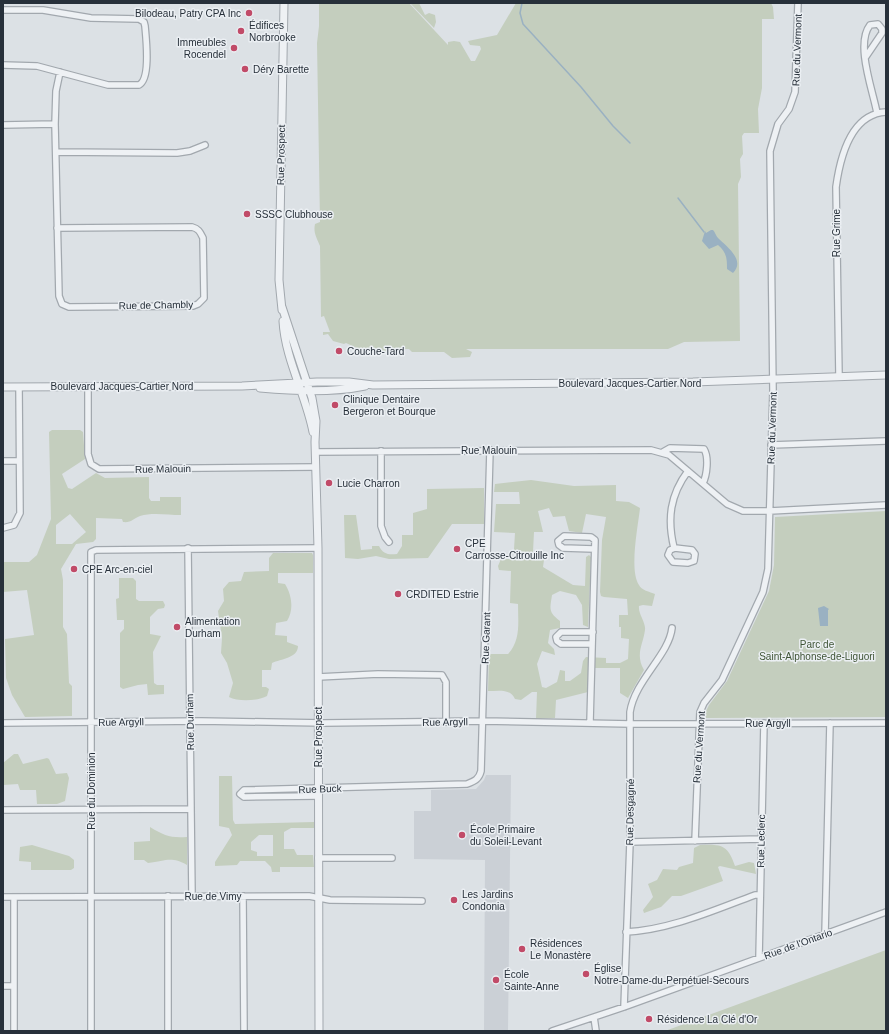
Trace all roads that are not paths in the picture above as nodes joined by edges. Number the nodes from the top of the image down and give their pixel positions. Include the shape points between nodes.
1 (284, 3) edge
2 (798, 3) edge
3 (3, 10) edge
4 (865, 58) junction
5 (3, 65) edge
6 (60, 72) junction
7 (886, 112) edge
8 (877, 113) junction
9 (55, 124) junction
10 (3, 125) edge
11 (205, 145) dead end
12 (56, 152) junction
13 (57, 228) junction
14 (282, 307) junction
15 (886, 375) edge
16 (838, 376) junction
17 (773, 379) junction
18 (298, 382) junction
19 (306, 382) junction
20 (373, 385) junction
21 (88, 386) junction
22 (242, 386) junction
23 (3, 387) edge
24 (19, 387) junction
25 (301, 390) junction
26 (309, 390) junction
27 (886, 440) edge
28 (314, 442) junction
29 (771, 445) junction
30 (490, 450) junction
31 (380, 451) junction
32 (315, 452) junction
33 (663, 452) junction
34 (3, 461) edge
35 (19, 461) junction
36 (316, 467) junction
37 (688, 471) junction
38 (703, 483) junction
39 (886, 505) edge
40 (770, 511) junction
41 (3, 528) edge
42 (389, 542) dead end
43 (188, 548) junction
44 (318, 548) junction
45 (674, 548) junction
46 (594, 549) junction
47 (672, 628) dead end
48 (593, 632) junction
49 (592, 644) junction
50 (318, 677) junction
51 (483, 721) junction
52 (190, 722) junction
53 (446, 722) junction
54 (590, 722) junction
55 (3, 723) edge
56 (91, 723) junction
57 (318, 723) junction
58 (764, 723) junction
59 (830, 723) junction
60 (886, 723) edge
61 (631, 724) junction
62 (699, 724) junction
63 (479, 777) joint
64 (318, 793) junction
65 (191, 809) junction
66 (3, 810) edge
67 (90, 810) junction
68 (761, 839) junction
69 (694, 841) junction
70 (630, 842) junction
71 (318, 858) junction
72 (392, 858) dead end
73 (760, 895) junction
74 (168, 896) junction
75 (192, 896) junction
76 (243, 896) junction
77 (3, 897) edge
78 (14, 897) junction
79 (90, 897) junction
80 (319, 898) junction
81 (422, 901) dead end
82 (886, 912) edge
83 (626, 932) junction
84 (825, 934) junction
85 (759, 958) junction
86 (3, 986) edge
87 (14, 986) junction
88 (624, 1007) junction
89 (594, 1017) junction
90 (14, 1031) edge
91 (90, 1031) edge
92 (168, 1031) edge
93 (244, 1031) edge
94 (319, 1031) edge
95 (552, 1031) edge
96 (596, 1031) edge

1 - 14 street, Rue Prospect via 279,280
2 - 17 street, Rue du Vermont via 795,92 789,109 778,124 770,151
3 - 6 street via 43,10 91,18 142,20 145,26 146,72 142,83 108,85
4 - 4 street via 865,33 870,25 878,24 882,33
4 - 8 street
5 - 6 street via 37,66
6 - 9 street via 56,91
7 - 8 street, Rue Grime
8 - 16 street, Rue Grime via 858,126 843,153 838,169
9 - 10 street
9 - 12 street
11 - 12 street via 177,153
12 - 13 street
13 - 13 street, Rue de Chambly via 59,296 62,304 70,307 198,304 204,298 201,232 192,227
14 - 18 street, Rue Prospect via 285,338
14 - 19 street, Rue Prospect
15 - 16 street, Boulevard Jacques-Cartier Nord
16 - 17 street, Boulevard Jacques-Cartier Nord
17 - 20 street, Boulevard Jacques-Cartier Nord
17 - 29 street, Rue du Vermont
18 - 19 street, Boulevard Jacques-Cartier Nord
18 - 22 street, Boulevard Jacques-Cartier Nord
18 - 25 street, Rue Prospect
19 - 20 street, Boulevard Jacques-Cartier Nord
19 - 26 street, Rue Prospect
20 - 26 street, Boulevard Jacques-Cartier Nord via 350,389
21 - 22 street, Boulevard Jacques-Cartier Nord
21 - 24 street, Boulevard Jacques-Cartier Nord
21 - 36 street, Rue Malouin via 88,454 91,464 99,469
22 - 25 street, Boulevard Jacques-Cartier Nord
23 - 24 street, Boulevard Jacques-Cartier Nord
24 - 35 street
25 - 26 street, Boulevard Jacques-Cartier Nord
25 - 28 street, Rue Prospect
26 - 28 street, Rue Prospect via 316,414
27 - 29 street
28 - 32 street, Rue Prospect
29 - 40 street, Rue du Vermont
30 - 31 street, Rue Malouin
30 - 33 street, Rue Malouin
30 - 51 street, Rue Garant
31 - 32 street, Rue Malouin
31 - 42 street via 382,526
32 - 36 street, Rue Prospect
33 - 37 street, Rue Malouin
33 - 38 street, Rue Malouin via 670,448 704,449 706,476
34 - 35 street
35 - 41 street via 19,518 14,525
36 - 44 street, Rue Prospect
37 - 38 street, Rue Malouin
37 - 45 street via 672,501
38 - 40 street, Rue Malouin via 726,504 735,508 749,512
39 - 40 street, Rue Malouin
40 - 62 street, Rue du Vermont via 766,584 722,680 702,707
43 - 44 street
43 - 52 street, Rue Durham
43 - 56 street, Rue du Dominion via 91,552
44 - 50 street, Rue Prospect
45 - 45 street via 668,555 673,562 694,561 692,550
46 - 46 street via 595,540 591,537 564,536 558,541 563,548
46 - 48 street
47 - 61 street, Rue Desgagné via 668,641 634,695 630,712
48 - 49 street
48 - 49 street via 561,632 556,637 561,644
49 - 54 street
50 - 53 street via 442,675 446,682
50 - 57 street, Rue Prospect
51 - 53 street, Rue Argyll
51 - 54 street, Rue Argyll
51 - 63 street, Rue Garant
52 - 56 street, Rue Argyll
52 - 57 street, Rue Argyll
52 - 65 street, Rue Durham
53 - 57 street, Rue Argyll
54 - 61 street, Rue Argyll
55 - 56 street, Rue Argyll
56 - 67 street, Rue du Dominion
57 - 64 street, Rue Prospect
58 - 59 street, Rue Argyll
58 - 62 street, Rue Argyll
58 - 68 street, Rue Leclerc
59 - 60 street, Rue Argyll
59 - 84 street
61 - 62 street, Rue Argyll
61 - 70 street, Rue Desgagné
62 - 69 street, Rue du Vermont
63 - 64 street, Rue Buck via 467,784
64 - 64 street, Rue Buck via 244,790 240,794 244,797
64 - 71 street, Rue Prospect
65 - 67 street
65 - 75 street, Rue Durham
66 - 67 street
67 - 79 street, Rue du Dominion
68 - 69 street
68 - 73 street, Rue Leclerc
69 - 70 street
70 - 83 street, Rue Desgagné
71 - 72 street
71 - 80 street, Rue Prospect
73 - 83 street via 680,921 646,930
73 - 85 street, Rue Leclerc
74 - 75 street, Rue de Vimy
74 - 79 street, Rue de Vimy
74 - 92 street
75 - 76 street, Rue de Vimy
76 - 80 street, Rue de Vimy
76 - 93 street
77 - 78 street, Rue de Vimy
78 - 79 street, Rue de Vimy
78 - 87 street
79 - 91 street, Rue du Dominion
80 - 81 street, Rue de Vimy
80 - 94 street, Rue Prospect
82 - 84 street, Rue de l'Ontario
83 - 88 street, Rue Desgagné
84 - 85 street, Rue de l'Ontario
85 - 88 street, Rue de l'Ontario
86 - 87 street
87 - 90 street
88 - 89 street, Rue de l'Ontario
89 - 95 street, Rue de l'Ontario
89 - 96 street

